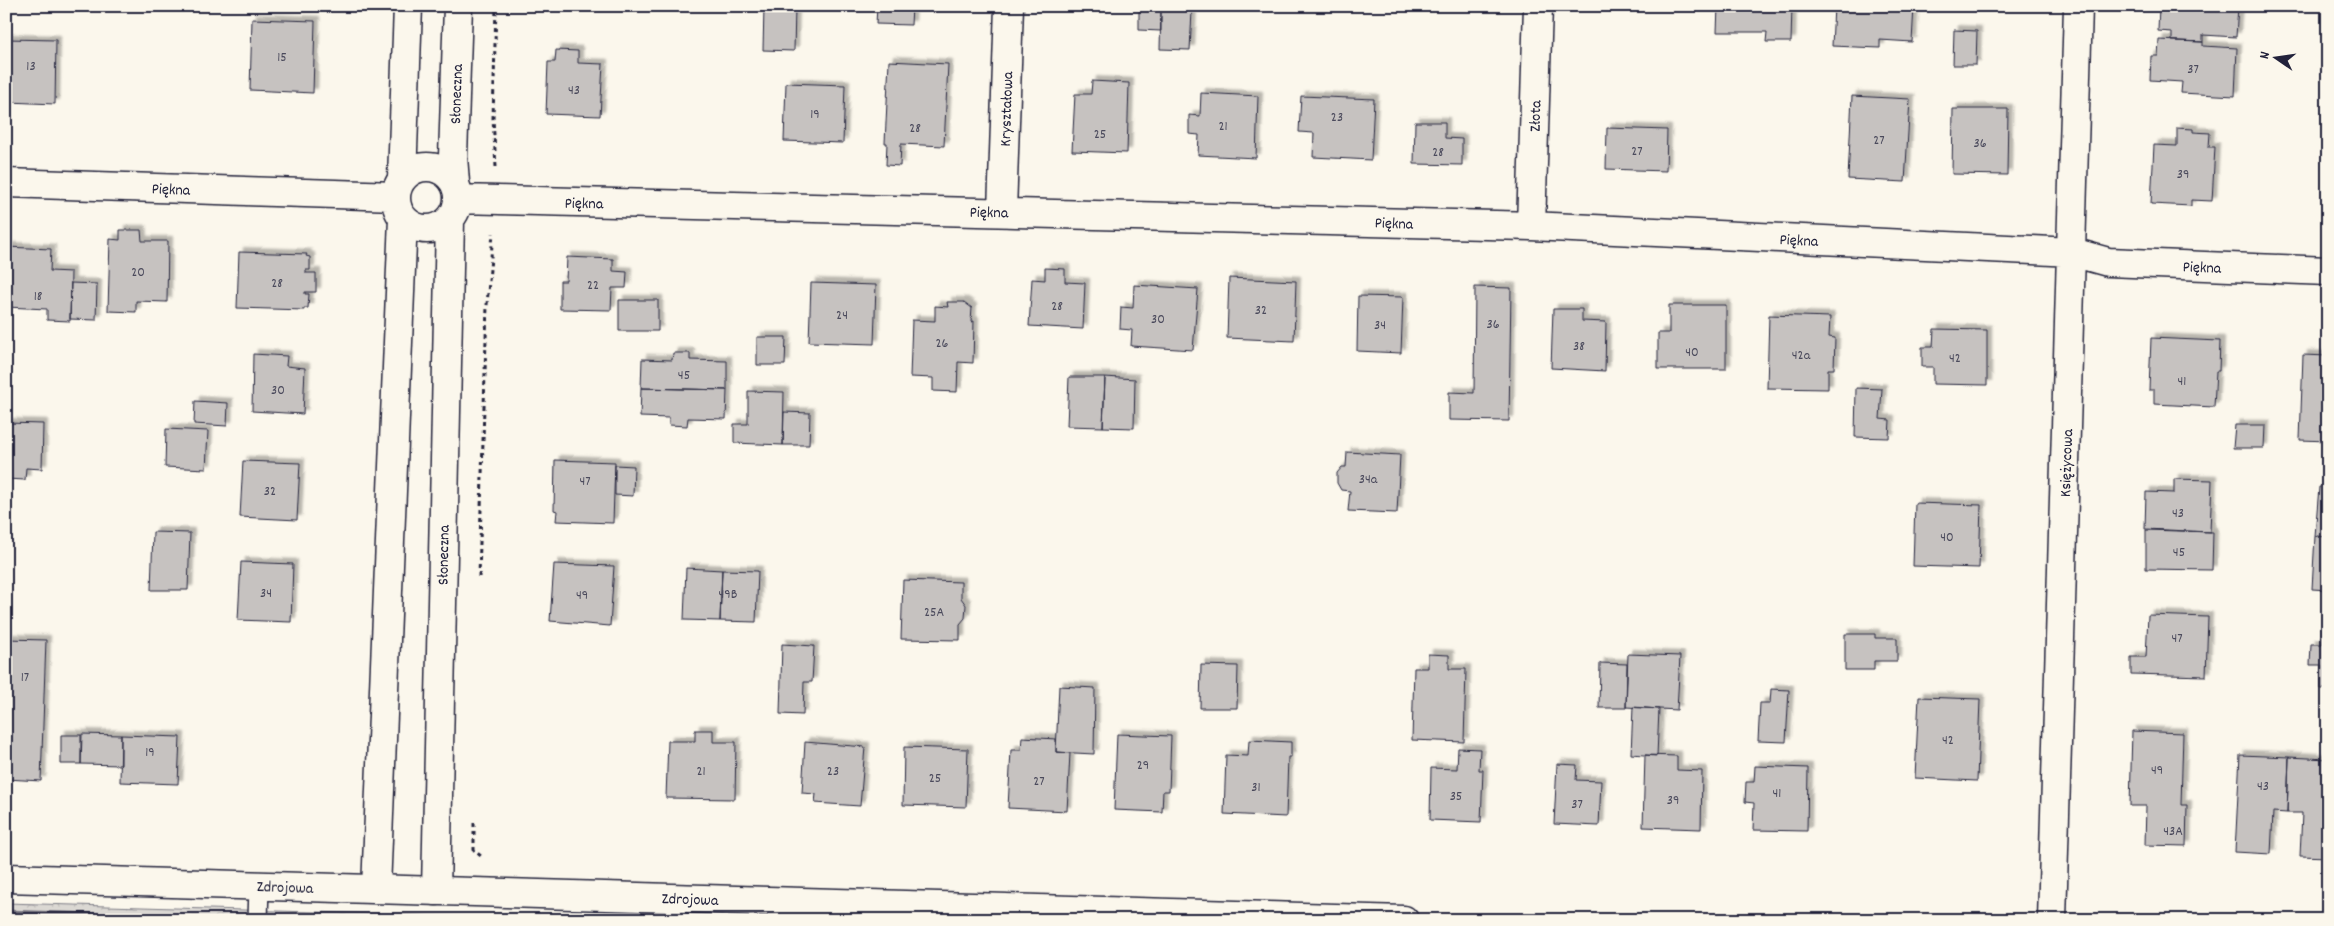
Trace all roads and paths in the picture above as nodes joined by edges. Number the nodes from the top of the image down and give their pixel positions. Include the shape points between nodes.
1 (408, 6) edge
2 (458, 6) edge
3 (496, 6) edge
4 (1009, 6) edge
5 (1538, 6) edge
6 (2078, 6) edge
7 (495, 172) dead end
8 (6, 183) edge
9 (400, 198) junction
10 (454, 200) junction
11 (1002, 211) junction
12 (1531, 226) junction
13 (494, 230) dead end
14 (2072, 252) junction
15 (2328, 271) edge
16 (479, 581) dead end
17 (474, 818) dead end
18 (489, 860) dead end
19 (6, 878) edge
20 (259, 886) junction
21 (376, 889) junction
22 (436, 891) junction
23 (258, 920) edge
24 (1404, 920) edge
25 (2052, 920) edge

1 - 9 street
2 - 10 street, Słoneczna
3 - 7 path
4 - 11 street, Kryształowa
5 - 12 street, Złota
6 - 14 street, Księżycowa
8 - 9 street, Piękna
9 - 10 street via 411,225 421,229 442,226
9 - 10 street via 410,172 429,167 439,168 448,174
9 - 21 street
10 - 11 street, Piękna
10 - 22 street, Słoneczna
11 - 12 street, Piękna
12 - 14 street, Piękna
13 - 16 path via 487,305
14 - 15 street, Piękna via 2108,262
14 - 25 street, Księżycowa
17 - 18 path via 474,850
19 - 20 street, Zdrojowa
20 - 21 street, Zdrojowa
20 - 23 lane
21 - 22 street, Zdrojowa
22 - 24 street, Zdrojowa

